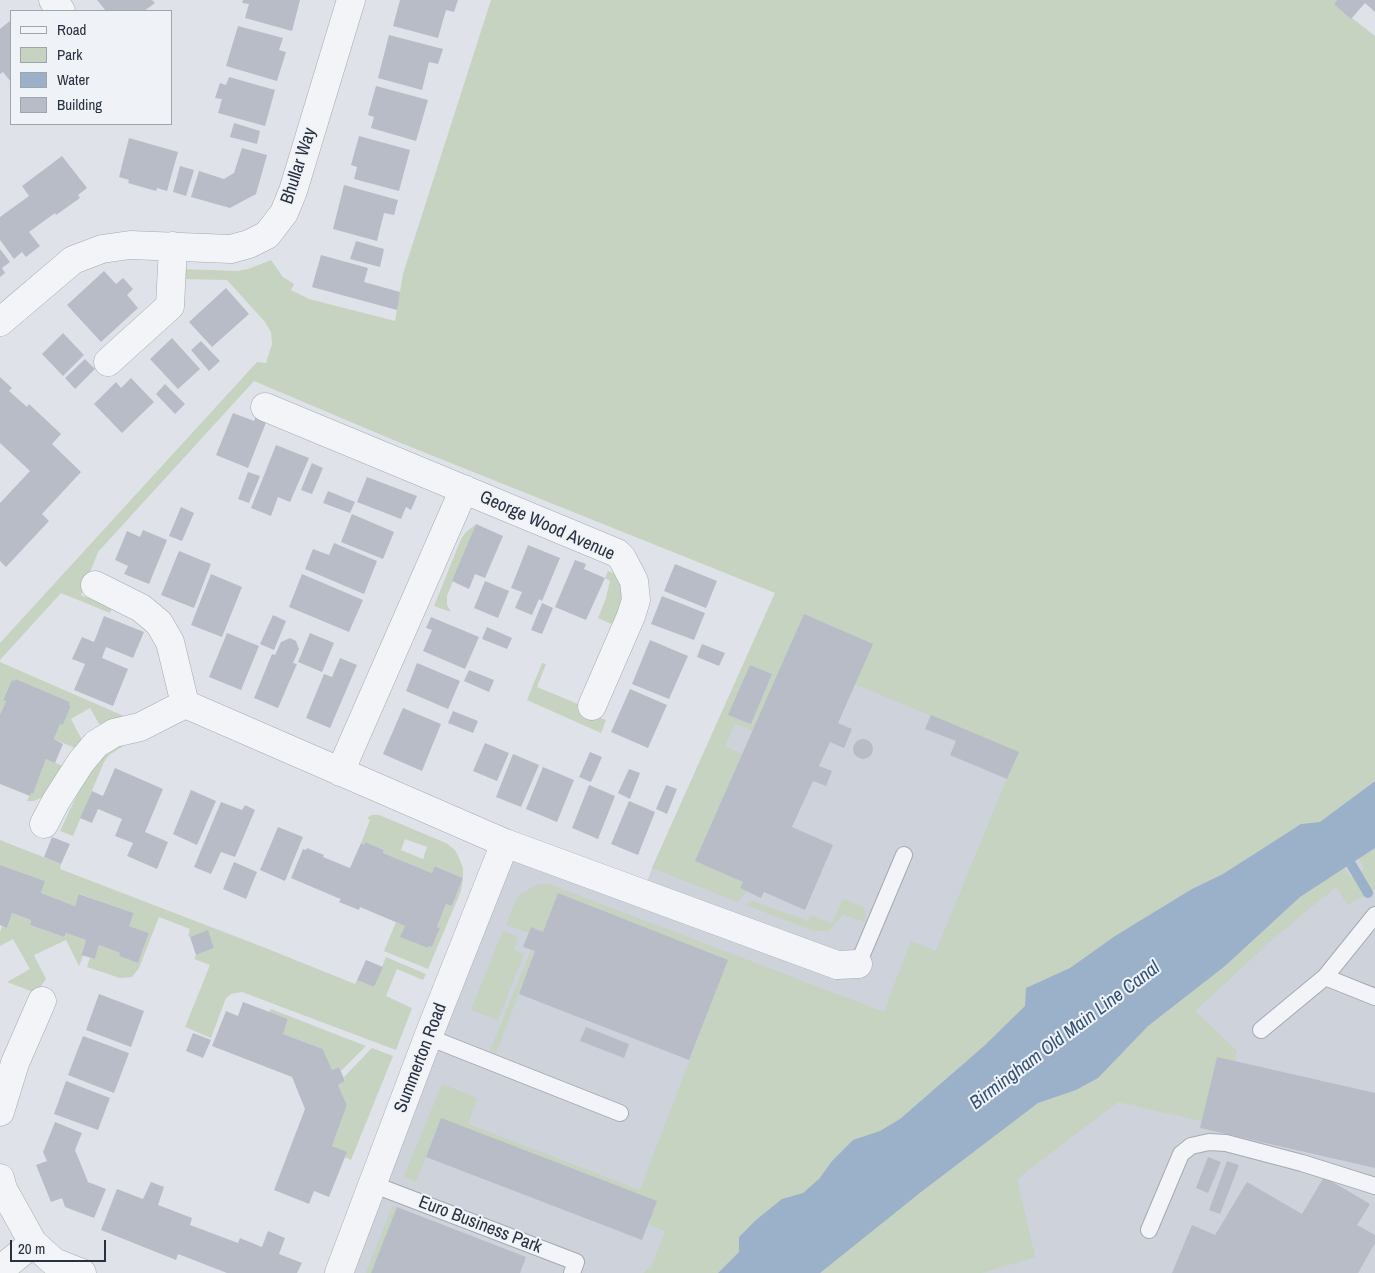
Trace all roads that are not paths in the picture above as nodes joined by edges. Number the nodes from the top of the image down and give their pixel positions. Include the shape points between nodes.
1 (351, 0) edge
2 (173, 246) junction
3 (0, 322) edge
4 (108, 362) dead end
5 (265, 407) dead end
6 (464, 489) junction
7 (95, 585) dead end
8 (184, 704) junction
9 (592, 706) dead end
10 (340, 772) junction
11 (44, 824) dead end
12 (505, 843) junction
13 (904, 855) dead end
14 (1375, 915) edge
15 (858, 964) joint
16 (1326, 977) junction
17 (1375, 997) edge
18 (42, 1000) dead end
19 (1261, 1030) dead end
20 (428, 1037) junction
21 (8, 1060) edge
22 (0, 1112) edge
23 (620, 1112) dead end
24 (0, 1178) edge
25 (372, 1184) junction
26 (1375, 1186) edge
27 (1149, 1230) dead end
28 (33, 1243) junction
29 (0, 1270) edge
30 (82, 1273) edge
31 (339, 1273) edge
32 (572, 1273) edge

1 - 2 street, Bhullar Way via 284,213 267,236 249,244 231,249
2 - 3 street, Bhullar Way via 102,249 73,260
2 - 4 street via 170,306
5 - 6 street, George Wood Avenue
6 - 9 street, George Wood Avenue via 622,558 634,581 636,600
6 - 10 street, George Wood Avenue
7 - 8 street via 141,608 159,623 170,642
8 - 10 street
8 - 11 street via 140,727 103,739 88,752
10 - 12 street
12 - 15 street via 837,965
12 - 20 street, Summerton Road
13 - 15 lane
14 - 16 lane
16 - 17 lane
16 - 19 lane
18 - 21 street
20 - 23 lane
20 - 25 street, Summerton Road
21 - 22 street
24 - 28 street
25 - 31 street, Summerton Road
25 - 32 lane, Euro Business Park via 576,1262
26 - 27 lane via 1310,1165 1226,1143 1209,1142 1191,1146 1181,1154
28 - 29 street
28 - 30 street via 54,1262

